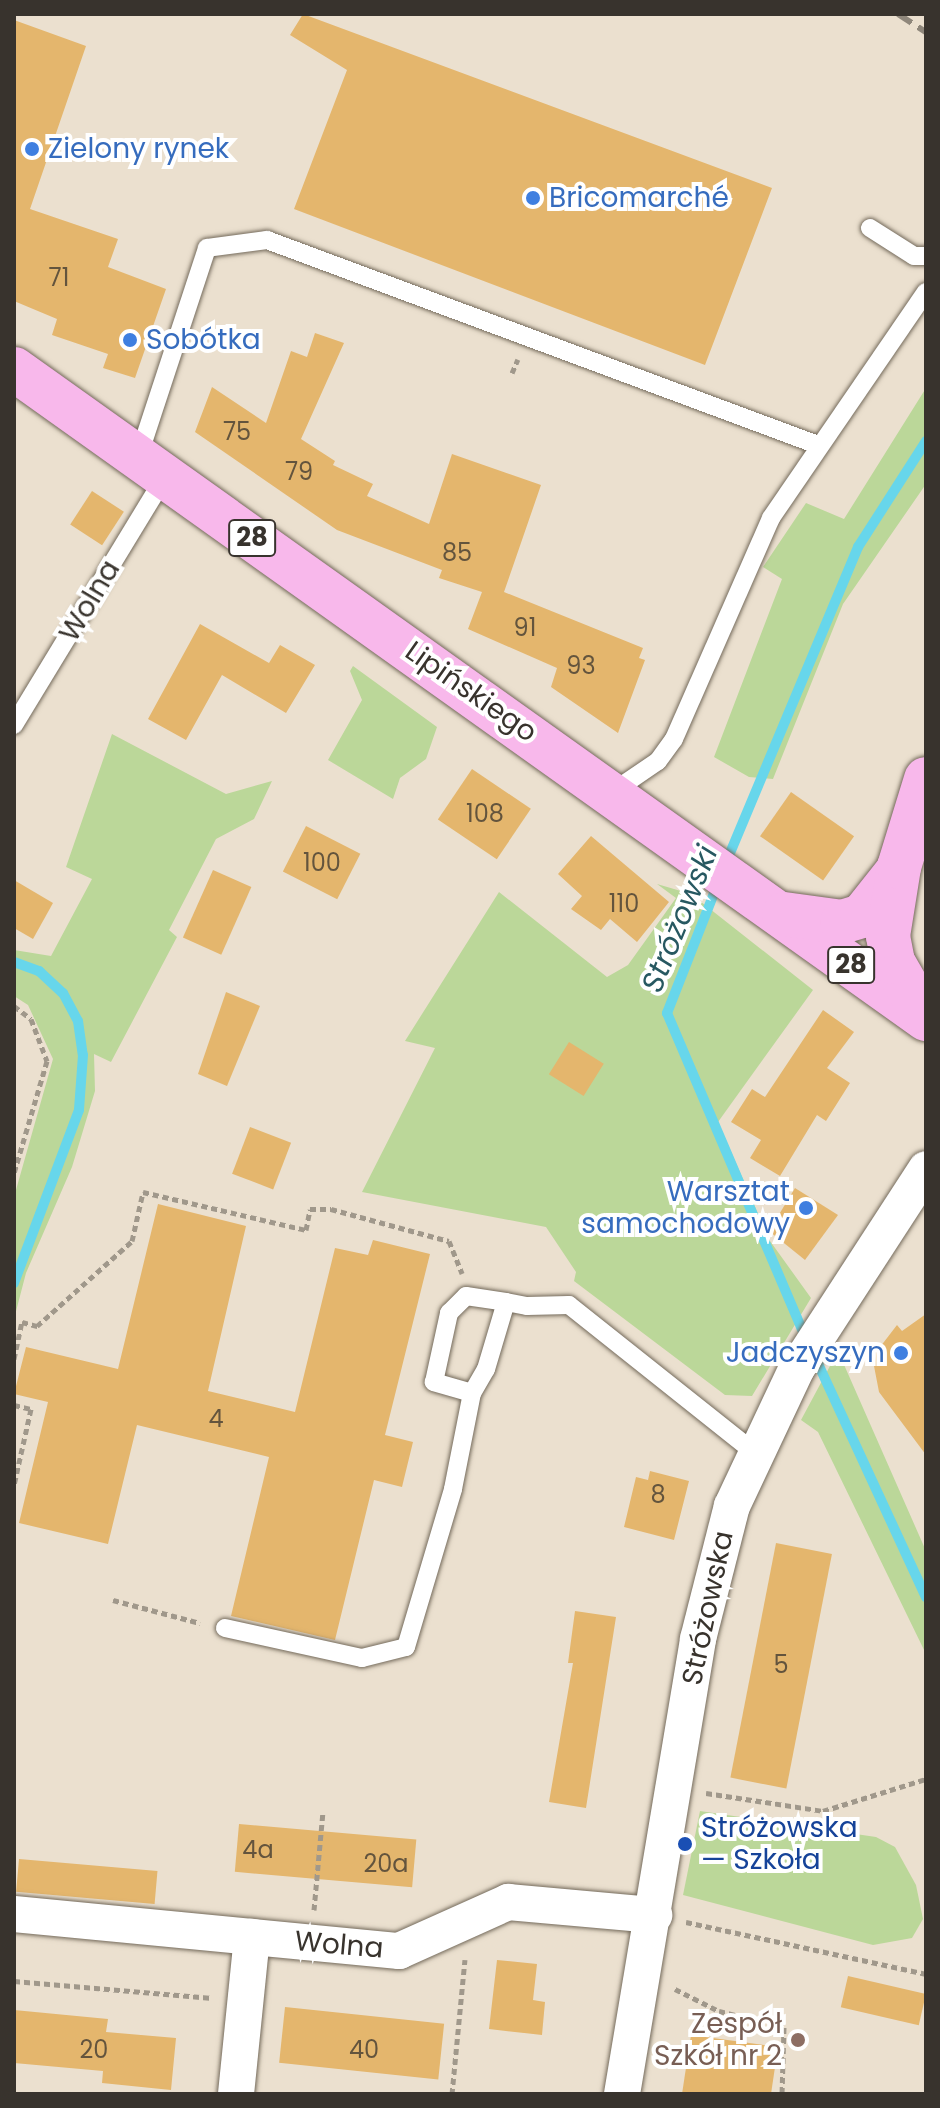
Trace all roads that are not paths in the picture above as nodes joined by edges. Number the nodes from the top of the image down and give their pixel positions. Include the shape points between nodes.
1 (870, 228) dead end
2 (926, 256) edge
3 (926, 292) edge
4 (14, 369) edge
5 (818, 445) junction
6 (152, 467) junction
7 (14, 725) edge
8 (926, 779) edge
9 (614, 791) junction
10 (899, 867) junction
11 (767, 905) junction
12 (926, 1018) edge
13 (921, 1189) edge
14 (506, 1302) junction
15 (472, 1393) junction
16 (754, 1452) junction
17 (225, 1628) dead end
18 (14, 1914) edge
19 (654, 1915) junction
20 (252, 1937) junction
21 (236, 2094) edge
22 (622, 2094) edge

1 - 2 lane via 914,256
3 - 5 lane
4 - 6 main road, Lipińskiego / 28
5 - 6 lane, Wolna via 267,240 207,248
5 - 9 lane via 771,518 674,739 658,761
6 - 7 lane, Wolna
6 - 9 main road, Lipińskiego / 28
8 - 10 main road, 28
9 - 11 main road, Lipińskiego / 28
10 - 11 main road via 862,916 831,922
10 - 12 main road, 28 via 888,936 893,962
11 - 12 main road, Lipińskiego / 28
13 - 16 street, Stróżowska via 819,1332
14 - 15 lane via 486,1369
14 - 15 lane via 466,1296 449,1313 434,1382
14 - 16 lane via 569,1305
15 - 17 lane via 453,1489 406,1647 362,1658
16 - 19 street, Stróżowska via 713,1569
18 - 20 street, Wolna
19 - 20 street, Wolna via 508,1902 399,1951
19 - 22 street, Stróżowska
20 - 21 street

